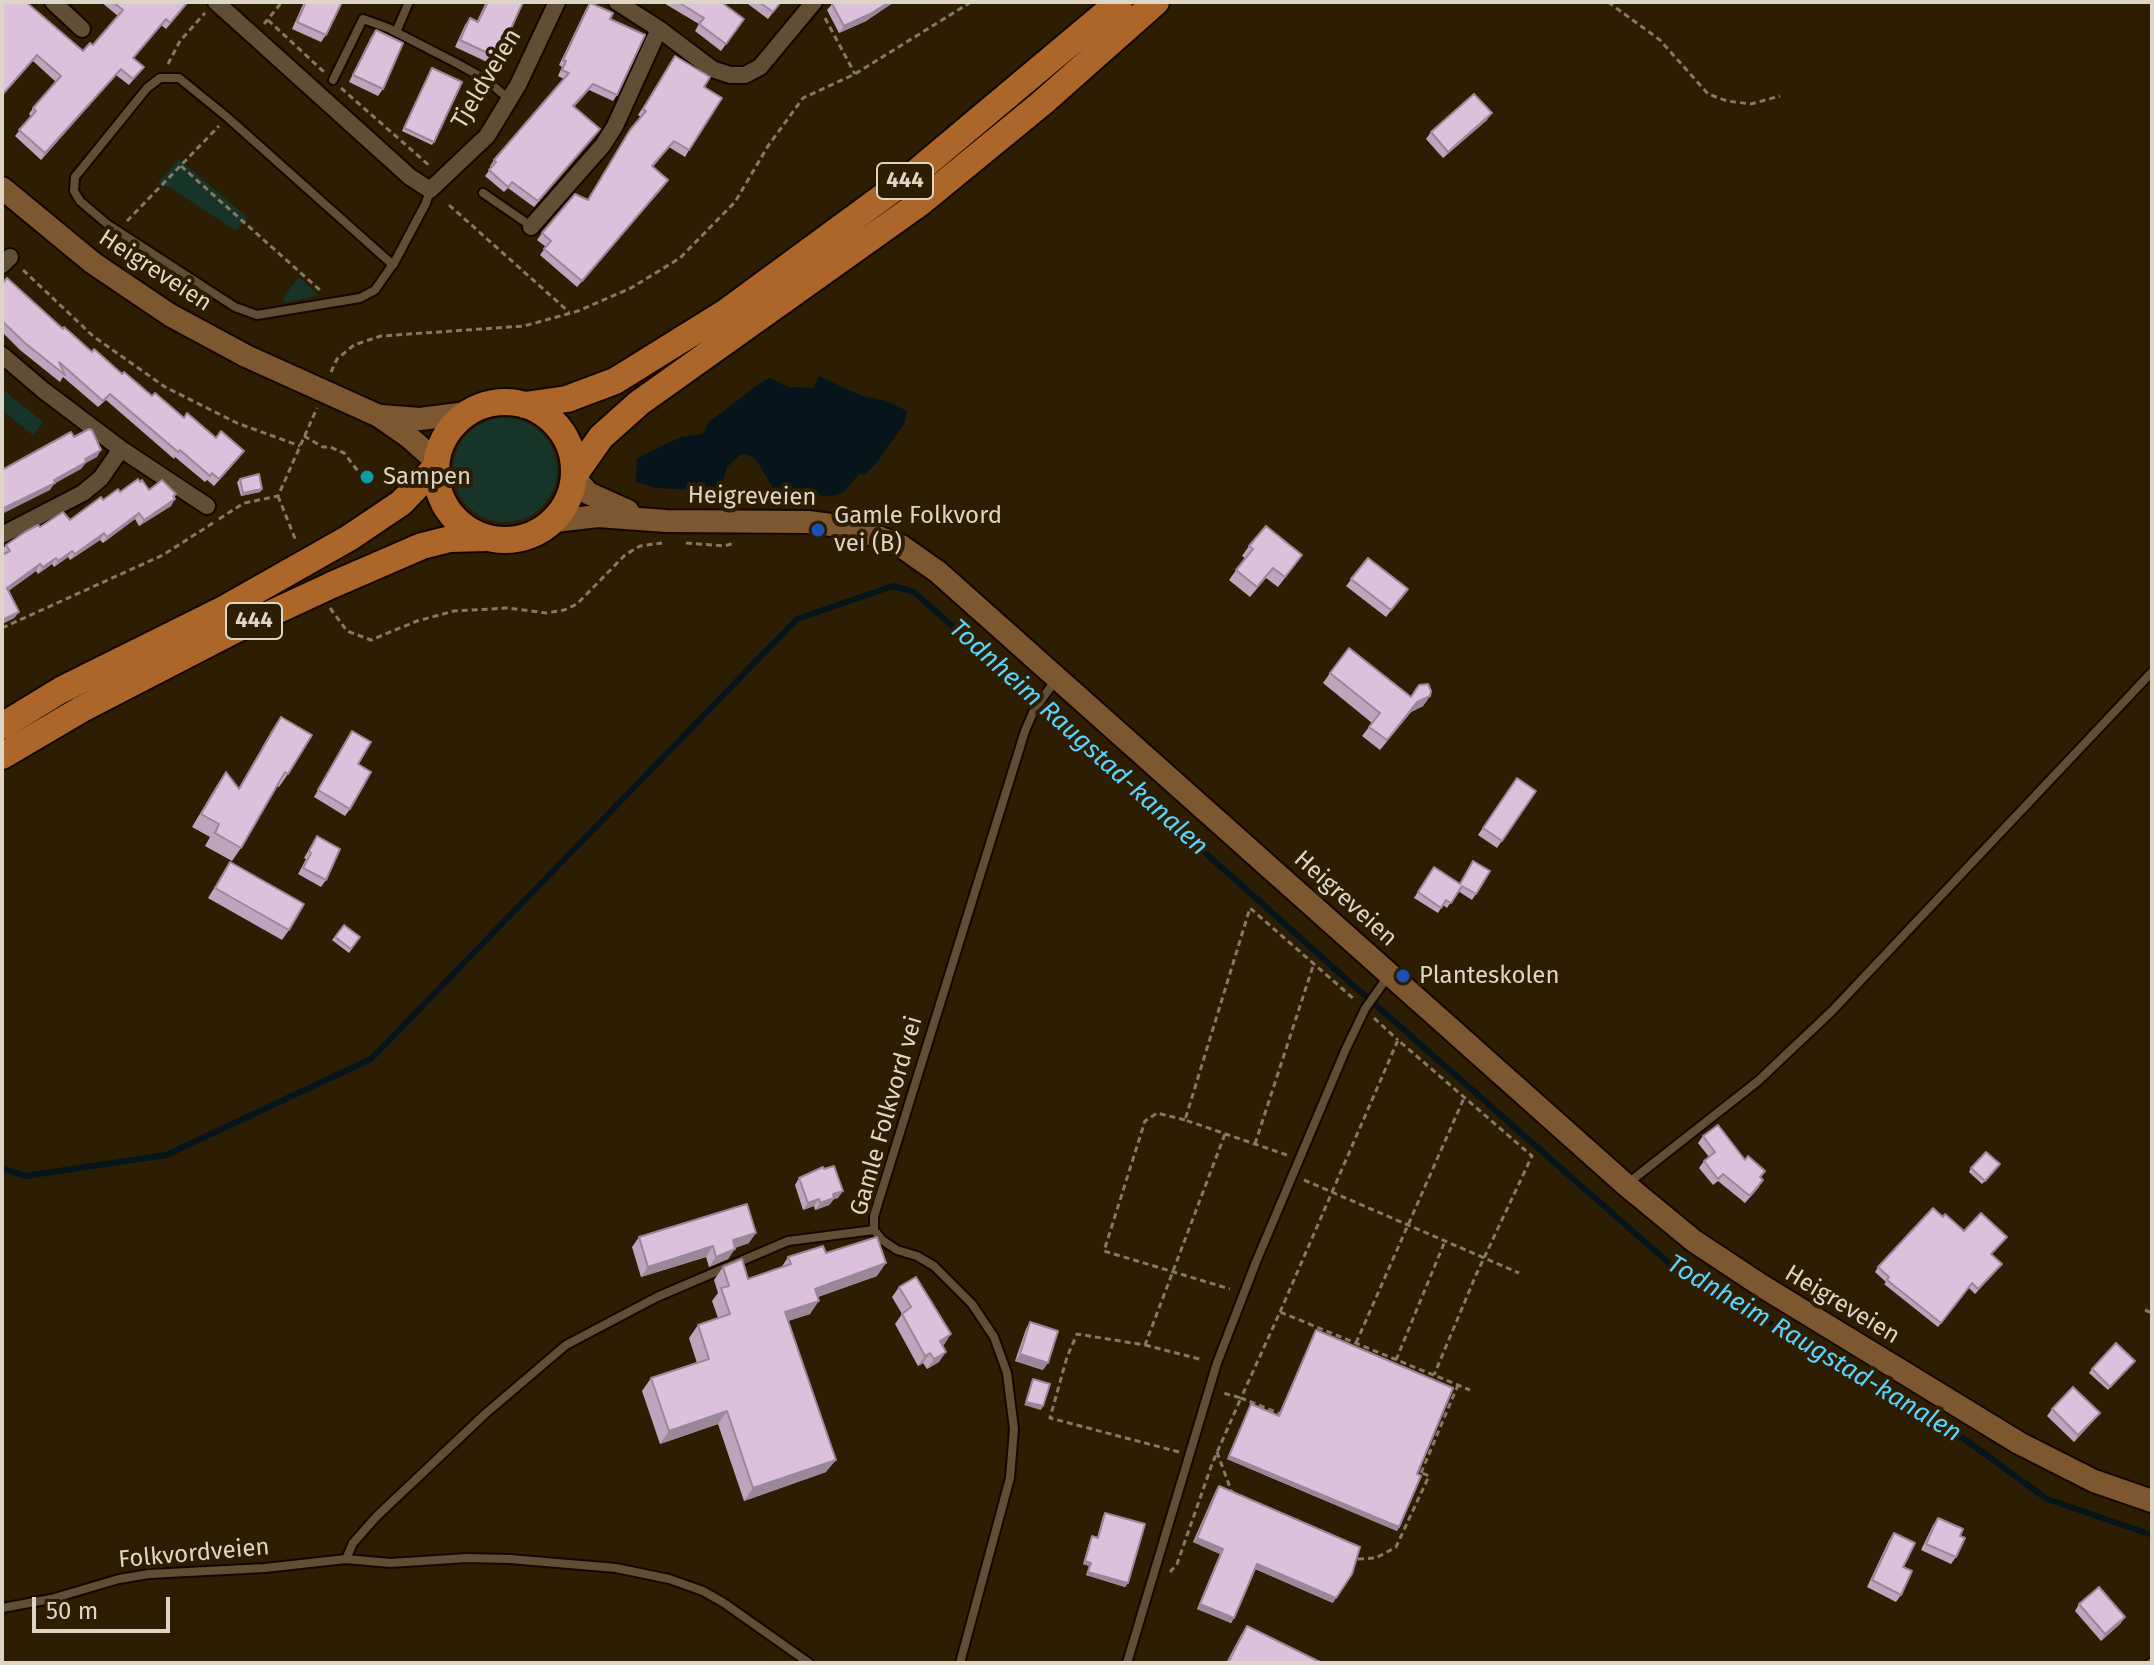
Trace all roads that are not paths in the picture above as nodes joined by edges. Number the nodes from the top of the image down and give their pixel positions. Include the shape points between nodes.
1 (53, 2) edge
2 (216, 2) edge
3 (409, 2) edge
4 (557, 2) edge
5 (617, 2) edge
6 (1119, 2) edge
7 (1156, 2) edge
8 (813, 3) edge
9 (82, 29) dead end
10 (659, 29) junction
11 (396, 32) junction
12 (333, 80) road end
13 (509, 99) junction
14 (2, 188) edge
15 (430, 190) junction
16 (483, 193) dead end
17 (531, 227) joint
18 (393, 265) junction
19 (2, 355) edge
20 (525, 405) junction
21 (467, 413) junction
22 (379, 416) junction
23 (121, 449) junction
24 (436, 464) junction
25 (575, 476) junction
26 (207, 506) dead end
27 (647, 518) junction
28 (555, 521) junction
29 (2, 535) edge
30 (486, 538) junction
31 (2152, 672) edge
32 (1057, 678) junction
33 (2, 726) edge
34 (2, 756) edge
35 (1384, 982) junction
36 (1626, 1185) junction
37 (874, 1230) junction
38 (2152, 1501) edge
39 (346, 1559) junction
40 (2, 1608) edge
41 (809, 1663) edge
42 (960, 1663) edge
43 (1127, 1663) edge

1 - 9 street
2 - 15 street
3 - 11 lane
4 - 13 street, Tjeldveien
5 - 10 street
6 - 20 highway, 444 via 914,174 726,312 615,381 567,399
7 - 25 highway, 444 via 920,203 639,403 601,437
8 - 10 street via 760,67 745,75 712,69
10 - 17 street via 603,145
11 - 12 lane via 363,19
11 - 13 lane via 485,79
13 - 15 street, Tjeldveien via 487,136
14 - 22 main road, Heigreveien via 93,263 170,315
15 - 18 lane
16 - 17 lane
18 - 18 lane via 179,78 160,78 147,88 75,177 80,201 117,231 235,307 257,315 360,298 375,290
19 - 23 street
20 - 21 highway, 444 via 493,403
20 - 25 highway via 549,418 567,438
21 - 22 main road, Heigreveien via 420,419
21 - 24 highway, 444 via 447,434
22 - 24 main road, Heigreveien
23 - 26 street
23 - 29 street via 83,493
24 - 30 highway via 436,483 448,512
24 - 33 highway, 444 via 401,503 349,538
25 - 27 main road, Heigreveien via 603,502
25 - 28 highway, 444
27 - 28 main road, Heigreveien
27 - 32 main road, Heigreveien via 808,522 883,538 919,557
28 - 30 highway, 444 via 524,539
30 - 34 highway, 444 via 422,546 332,585 82,709
31 - 36 lane via 1832,1011 1758,1081
32 - 35 main road, Heigreveien
32 - 37 lane, Gamle Folkvord vei via 1025,731 874,1216
35 - 36 main road, Heigreveien
35 - 43 lane via 1365,1009 1299,1159 1217,1363
36 - 38 main road, Heigreveien via 1735,1269 2019,1443 2094,1481
37 - 39 lane via 788,1241 657,1297 566,1345 377,1516
37 - 42 lane, Gamle Folkvord vei via 897,1250 934,1266 957,1287 987,1324 1007,1373 1014,1429 1010,1478
39 - 40 lane, Folkvordveien via 149,1574
39 - 41 lane via 390,1563 492,1557 616,1568 669,1579 724,1603

